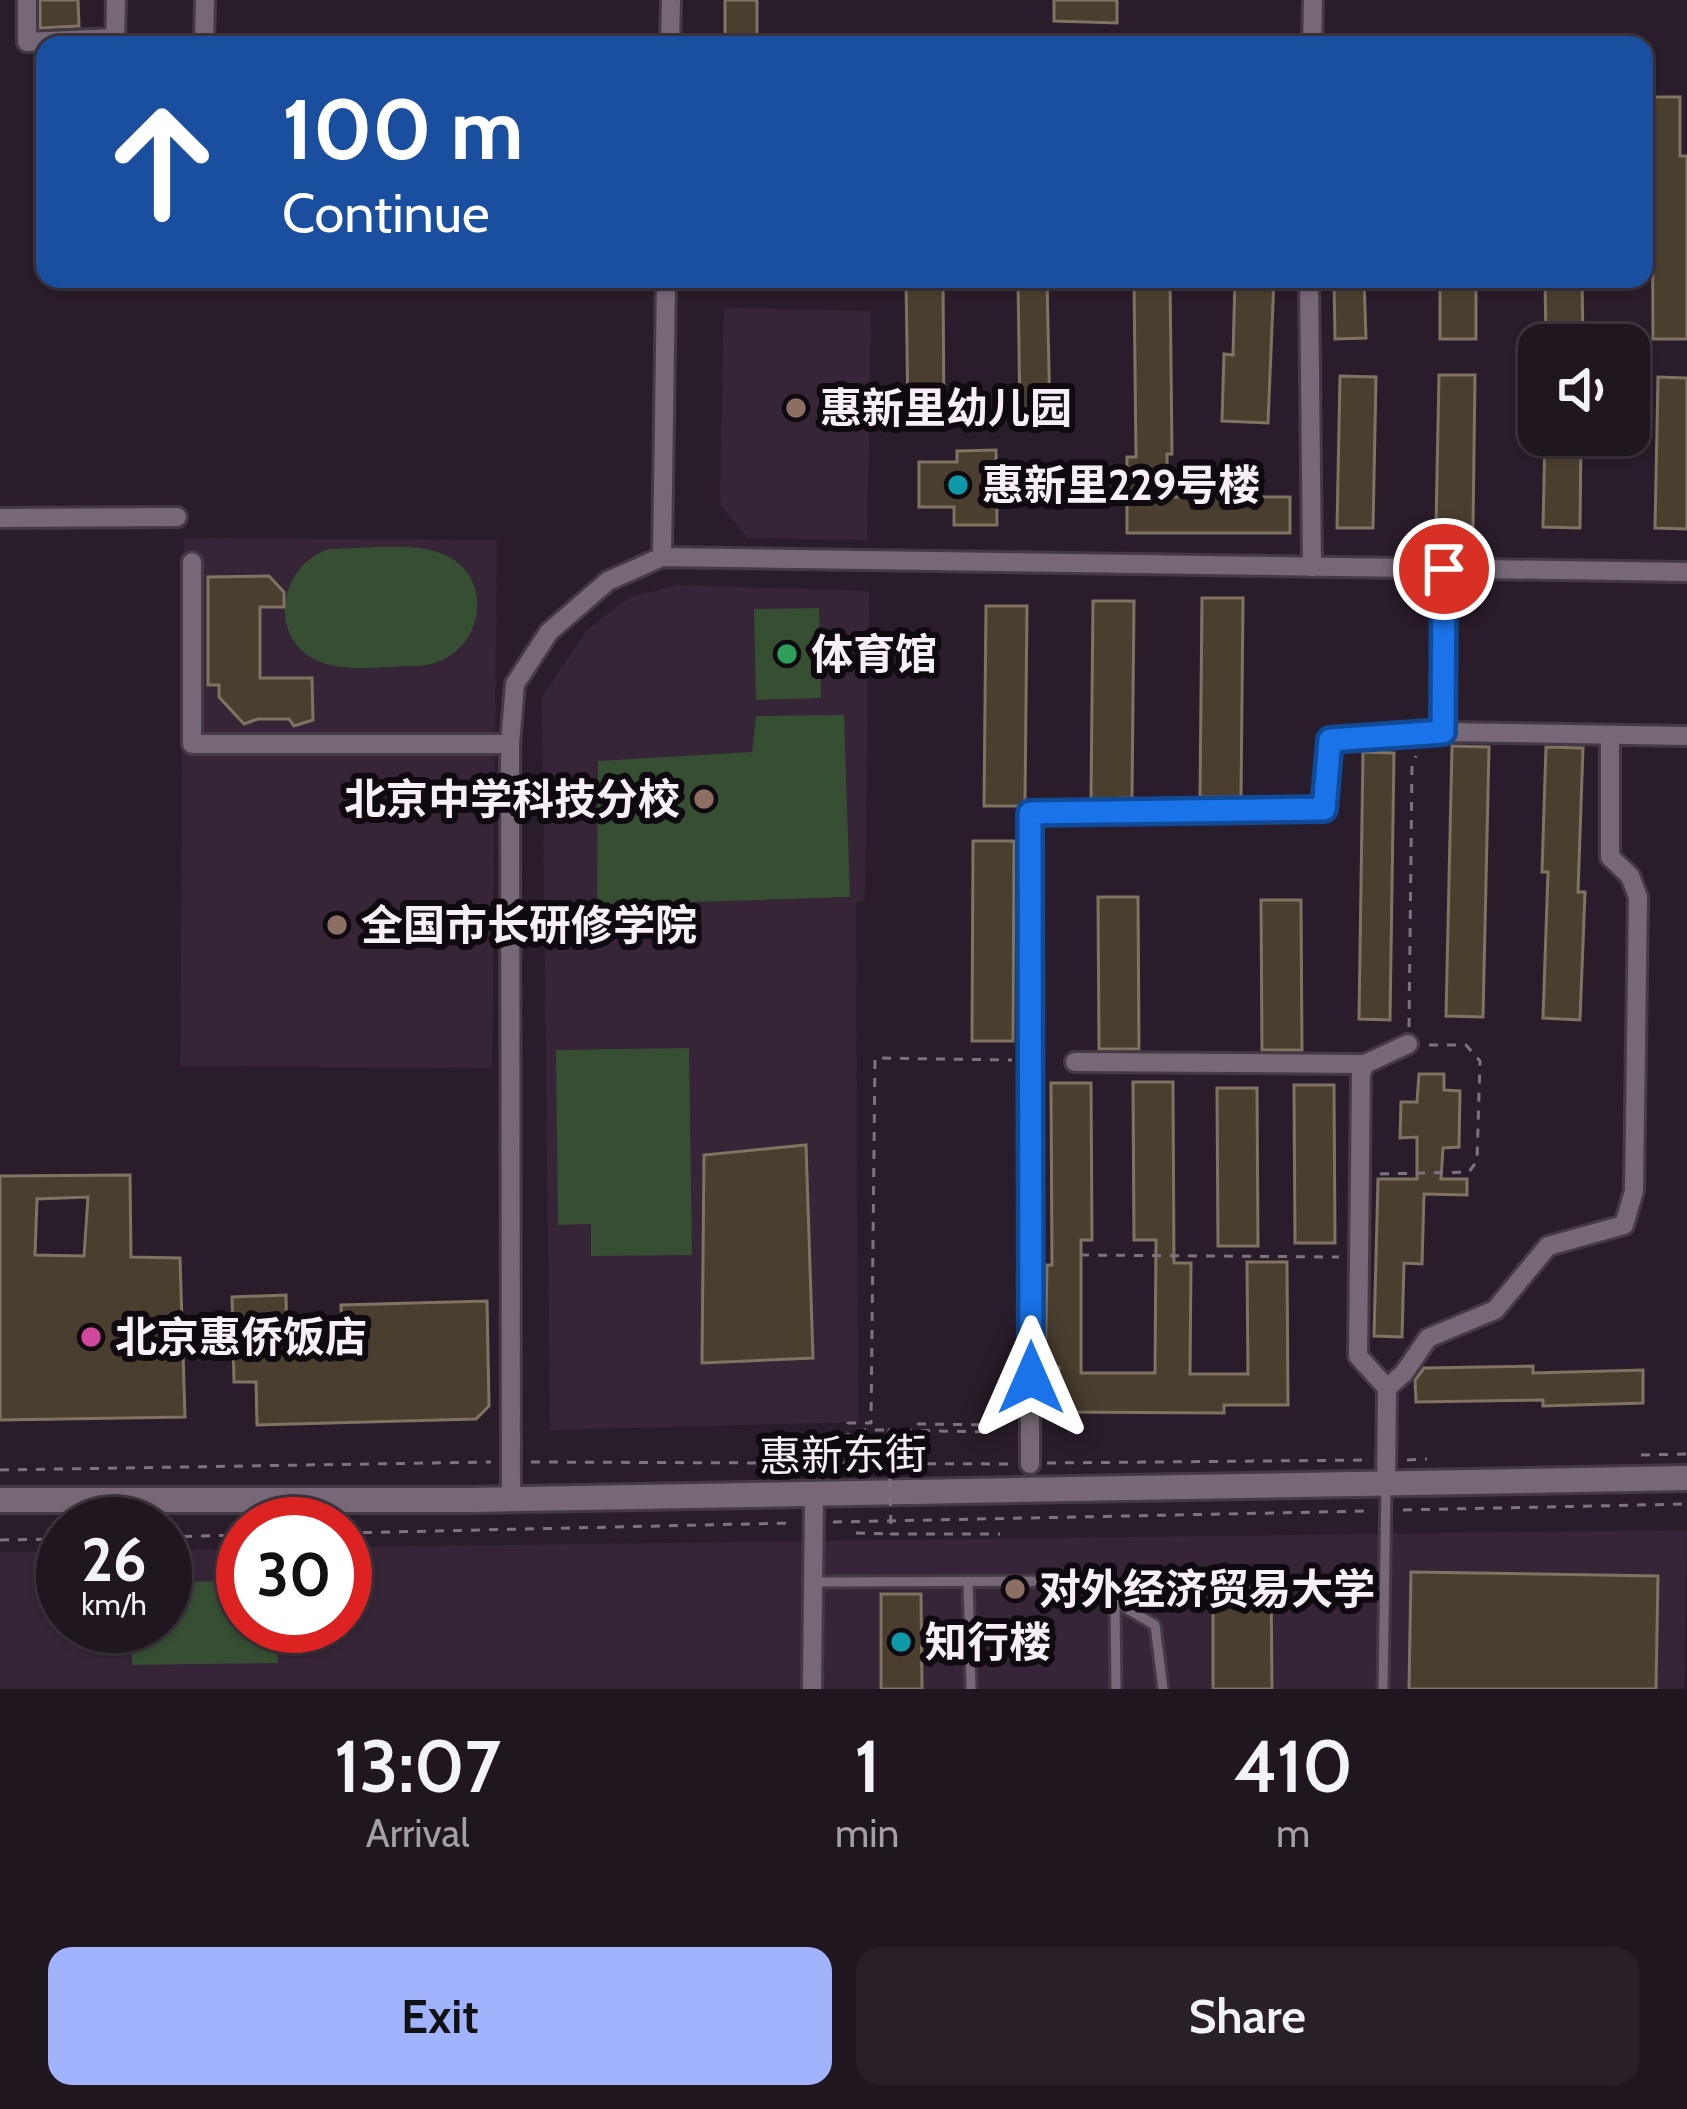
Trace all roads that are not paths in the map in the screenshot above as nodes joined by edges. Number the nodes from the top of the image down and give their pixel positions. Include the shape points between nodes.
1 (27, 0) edge
2 (116, 0) edge
3 (205, 0) edge
4 (671, 0) edge
5 (1313, 0) edge
6 (116, 36) edge
7 (204, 36) edge
8 (670, 36) edge
9 (1312, 36) edge
10 (36, 42) edge
11 (666, 288) edge
12 (1309, 288) edge
13 (177, 517) dead end
14 (0, 518) edge
15 (662, 557) junction
16 (192, 562) dead end
17 (1312, 567) junction
18 (1444, 569) junction
19 (1687, 572) edge
20 (1443, 732) junction
21 (1610, 735) junction
22 (1687, 736) edge
23 (510, 744) junction
24 (1408, 1044) road end
25 (1075, 1062) dead end
26 (1365, 1064) junction
27 (1388, 1388) junction
28 (1030, 1464) road end
29 (1687, 1478) edge
30 (1386, 1485) junction
31 (814, 1494) junction
32 (0, 1499) edge
33 (511, 1499) junction
34 (968, 1581) junction
35 (813, 1582) junction
36 (1115, 1602) junction
37 (812, 1689) edge
38 (971, 1689) edge
39 (1117, 1689) edge
40 (1163, 1689) edge
41 (1383, 1689) edge

1 - 10 street via 27,42
2 - 6 street
3 - 7 street
4 - 8 street
5 - 9 street
11 - 15 street
12 - 17 street
13 - 14 street
15 - 17 street
15 - 23 street via 608,581 549,632 515,683
16 - 23 street via 192,744
17 - 18 street
18 - 19 street
18 - 20 street
20 - 21 street
20 - 28 street via 1330,740 1324,809 1030,813
21 - 22 street
21 - 27 street via 1610,857 1638,897 1634,1191 1624,1225 1548,1246 1495,1310 1428,1338
23 - 33 street
24 - 26 street
25 - 26 street
26 - 27 street via 1358,1356
27 - 30 street
29 - 30 street, 惠新东街
30 - 31 street, 惠新东街
30 - 41 lane
31 - 33 street, 惠新东街
31 - 35 street
32 - 33 street, 惠新东街
34 - 35 lane
34 - 36 lane via 1090,1581
34 - 38 lane
35 - 37 street
36 - 39 lane
36 - 40 lane via 1159,1631

